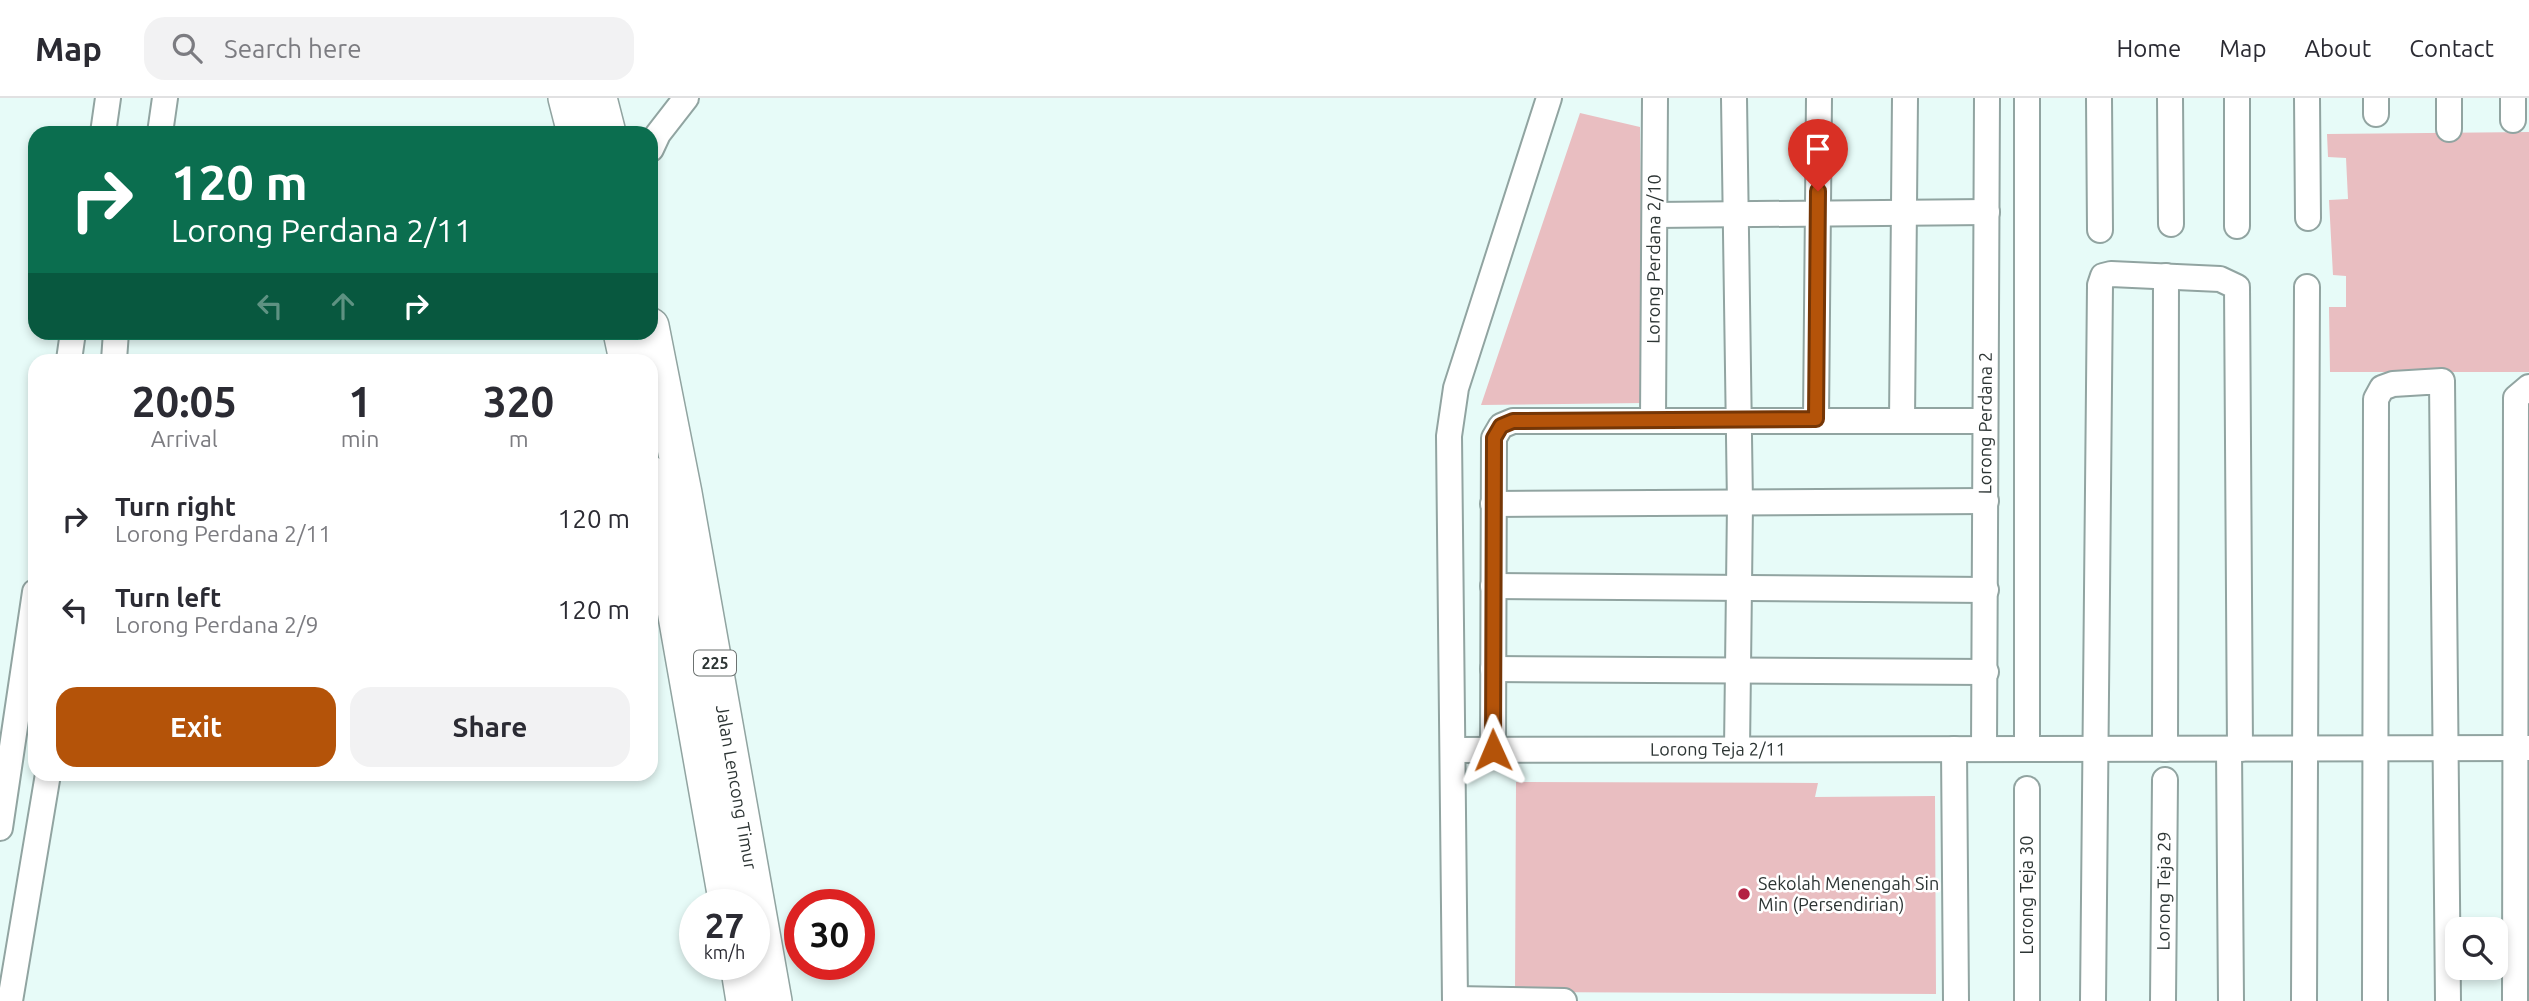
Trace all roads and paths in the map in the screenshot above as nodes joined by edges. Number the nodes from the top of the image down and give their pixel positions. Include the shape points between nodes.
1 (108, 98) edge
2 (165, 98) edge
3 (566, 98) edge
4 (599, 98) edge
5 (686, 98) edge
6 (1549, 98) edge
7 (1655, 98) edge
8 (1734, 98) edge
9 (1819, 98) edge
10 (1905, 98) edge
11 (1987, 98) edge
12 (2027, 98) edge
13 (2099, 98) edge
14 (2170, 98) edge
15 (2237, 98) edge
16 (2307, 98) edge
17 (2449, 98) edge
18 (104, 126) edge
19 (161, 126) edge
20 (573, 126) edge
21 (606, 126) edge
22 (2449, 129) dead end
23 (658, 134) edge
24 (1987, 212) junction
25 (1904, 213) junction
26 (1734, 214) junction
27 (1818, 214) junction
28 (1655, 215) junction
29 (2308, 218) dead end
30 (2171, 224) dead end
31 (2237, 226) dead end
32 (2100, 230) dead end
33 (2166, 276) junction
34 (2307, 287) dead end
35 (658, 361) edge
36 (2529, 387) edge
37 (1739, 419) junction
38 (1816, 419) junction
39 (1654, 420) junction
40 (1902, 421) junction
41 (1985, 421) junction
42 (1986, 501) junction
43 (1493, 504) junction
44 (1740, 504) junction
45 (658, 514) edge
46 (1493, 586) junction
47 (1740, 588) junction
48 (1986, 590) junction
49 (28, 639) edge
50 (1493, 669) junction
51 (1740, 672) junction
52 (1986, 672) junction
53 (2234, 748) junction
54 (2304, 748) junction
55 (2374, 748) junction
56 (2445, 748) junction
57 (2521, 748) edge
58 (1954, 749) junction
59 (1984, 749) junction
60 (2027, 749) junction
61 (2096, 749) junction
62 (2165, 749) junction
63 (1454, 750) junction
64 (1493, 750) junction
65 (1737, 750) junction
66 (2165, 780) dead end
67 (47, 781) edge
68 (2027, 789) dead end
69 (0, 828) edge
70 (724, 889) edge
71 (741, 980) edge
72 (1455, 1000) edge
73 (10, 1001) edge
74 (744, 1001) edge
75 (774, 1001) edge
76 (1564, 1001) edge
77 (1956, 1001) edge
78 (2026, 1001) edge
79 (2094, 1001) edge
80 (2163, 1001) edge
81 (2231, 1001) edge
82 (2304, 1001) edge
83 (2375, 1001) edge
84 (2448, 1001) edge
85 (2515, 1001) edge

1 - 18 street
2 - 19 street
3 - 20 highway
4 - 21 highway
5 - 23 street
6 - 63 street via 1452,410
7 - 28 street, Lorong Perdana 2/10
8 - 26 street
9 - 27 street
10 - 25 street
11 - 24 street, Lorong Perdana 2
12 - 60 street
13 - 32 street
14 - 30 street
15 - 31 street
16 - 29 street
17 - 22 street
24 - 25 street
24 - 41 street, Lorong Perdana 2
25 - 27 street
25 - 40 street
26 - 27 street
26 - 28 street
26 - 37 street
27 - 38 street
28 - 39 street, Lorong Perdana 2/10
33 - 53 street via 2220,279 2236,287
33 - 61 street via 2111,274 2103,276 2100,285
33 - 62 street
34 - 54 street
35 - 75 highway, Jalan Lencong Timur / 225
36 - 57 street via 2516,398
37 - 38 street
37 - 39 street
37 - 44 street
38 - 40 street
39 - 43 street via 1513,421 1501,426 1494,438
40 - 41 street
41 - 42 street, Lorong Perdana 2
42 - 44 street
42 - 48 street, Lorong Perdana 2
43 - 44 street
43 - 46 street
44 - 47 street
45 - 70 highway, Jalan Lencong Timur / 225
46 - 47 street
46 - 50 street
47 - 48 street
47 - 51 street
48 - 52 street, Lorong Perdana 2
49 - 69 street
50 - 51 street
50 - 64 street
51 - 52 street
51 - 65 street
52 - 59 street, Lorong Perdana 2
53 - 54 street, Lorong Teja 2/11
53 - 62 street, Lorong Teja 2/11
53 - 81 street
54 - 55 street, Lorong Teja 2/11
54 - 82 street
55 - 56 street, Lorong Teja 2/11
55 - 56 street via 2376,399 2382,388 2393,384 2442,381
55 - 83 street
56 - 57 street, Lorong Teja 2/11
56 - 84 street
57 - 85 street
58 - 59 street, Lorong Teja 2/11
58 - 65 street, Lorong Teja 2/11
58 - 77 street
59 - 60 street, Lorong Teja 2/11
60 - 61 street, Lorong Teja 2/11
61 - 62 street, Lorong Teja 2/11
61 - 79 street
63 - 64 street, Lorong Teja 2/11
63 - 72 street
64 - 65 street, Lorong Teja 2/11
66 - 80 street, Lorong Teja 29
67 - 73 street
68 - 78 street, Lorong Teja 30
71 - 74 highway
72 - 76 street

